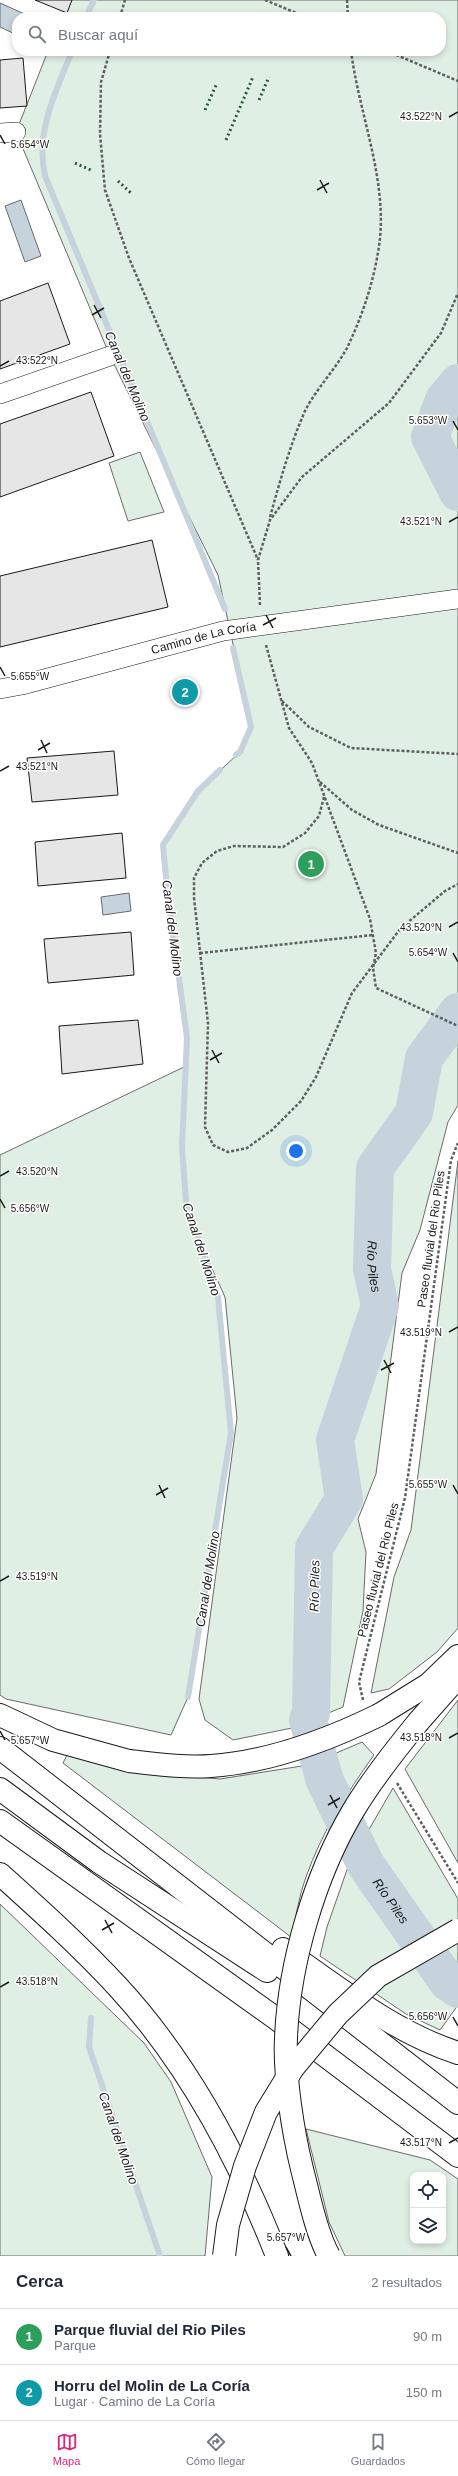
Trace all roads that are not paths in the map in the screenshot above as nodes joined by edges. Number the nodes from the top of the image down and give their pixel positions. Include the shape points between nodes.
1 (110, 356) dead end
2 (0, 394) edge
3 (458, 599) edge
4 (0, 689) edge
5 (458, 1656) edge
6 (458, 1677) edge
7 (0, 1715) edge
8 (0, 1748) edge
9 (0, 1789) edge
10 (0, 1821) edge
11 (125, 1844) junction
12 (99, 1862) junction
13 (0, 1874) edge
14 (458, 1930) edge
15 (274, 2017) junction
16 (458, 2052) edge
17 (398, 2056) junction
18 (458, 2103) edge
19 (458, 2156) edge
20 (224, 2256) edge
21 (277, 2256) edge
22 (328, 2256) edge

1 - 2 street
3 - 4 street, Camino de La Coría via 223,631
5 - 7 highway, bridge via 429,1684 371,1710 307,1747 244,1762 211,1766 129,1761 53,1740
6 - 22 highway, bridge via 389,1757 353,1811 318,1884 294,1964 286,2038 291,2107 307,2188
8 - 11 highway
9 - 12 highway
10 - 15 highway
11 - 16 highway via 392,2023 437,2046
11 - 17 highway
12 - 15 highway
12 - 17 highway
13 - 21 highway via 50,1919 118,1987 169,2050 215,2122 254,2196
14 - 20 highway, bridge via 378,1976 338,2014 293,2068 266,2112 245,2166 228,2226
15 - 19 highway
17 - 18 highway

